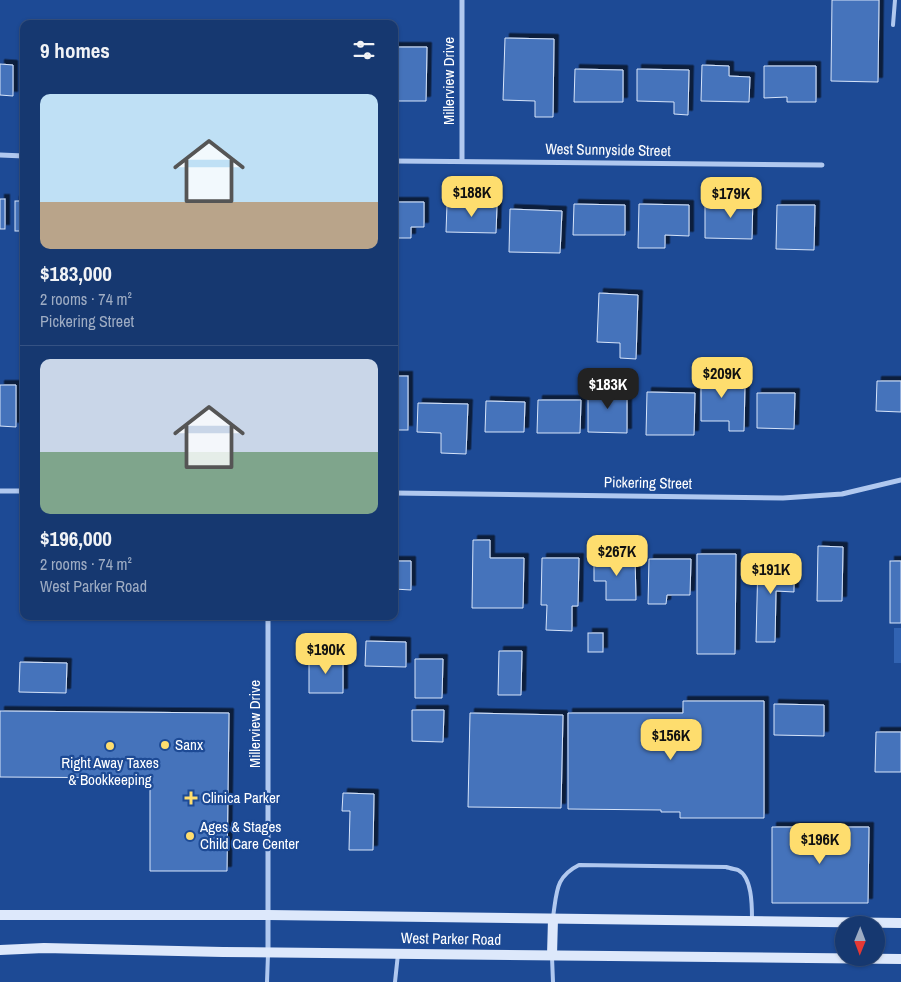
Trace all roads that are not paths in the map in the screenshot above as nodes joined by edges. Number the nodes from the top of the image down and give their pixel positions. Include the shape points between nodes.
1 (462, 0) edge
2 (895, 0) edge
3 (893, 25) dead end
4 (0, 155) edge
5 (20, 156) edge
6 (398, 161) edge
7 (462, 161) junction
8 (822, 165) dead end
9 (901, 480) edge
10 (0, 491) edge
11 (20, 491) edge
12 (398, 493) edge
13 (268, 620) edge
14 (0, 915) edge
15 (268, 915) junction
16 (553, 919) junction
17 (752, 922) junction
18 (835, 923) edge
19 (901, 923) edge
20 (885, 924) edge
21 (0, 950) edge
22 (268, 952) junction
23 (399, 953) junction
24 (552, 955) junction
25 (835, 958) edge
26 (885, 958) edge
27 (901, 959) edge
28 (267, 982) edge
29 (396, 982) edge
30 (553, 982) edge

1 - 7 street, Millerview Drive
2 - 3 lane
4 - 5 street
6 - 7 street, West Sunnyside Street
7 - 8 street, West Sunnyside Street
9 - 12 street, Pickering Street via 842,494 783,498
10 - 11 street
13 - 15 street, Millerview Drive
14 - 15 main road, West Parker Road
15 - 16 main road, West Parker Road
15 - 22 street, Millerview Drive
16 - 17 main road, West Parker Road
16 - 17 lane via 559,882 567,871 579,865 599,865 726,867 739,871 746,877 752,903
16 - 24 main road
17 - 18 main road, West Parker Road
19 - 20 main road, West Parker Road
21 - 22 main road, West Parker Road
22 - 23 main road, West Parker Road
22 - 28 lane
23 - 24 main road, West Parker Road
23 - 29 lane
24 - 25 main road, West Parker Road
24 - 30 lane
26 - 27 main road, West Parker Road

